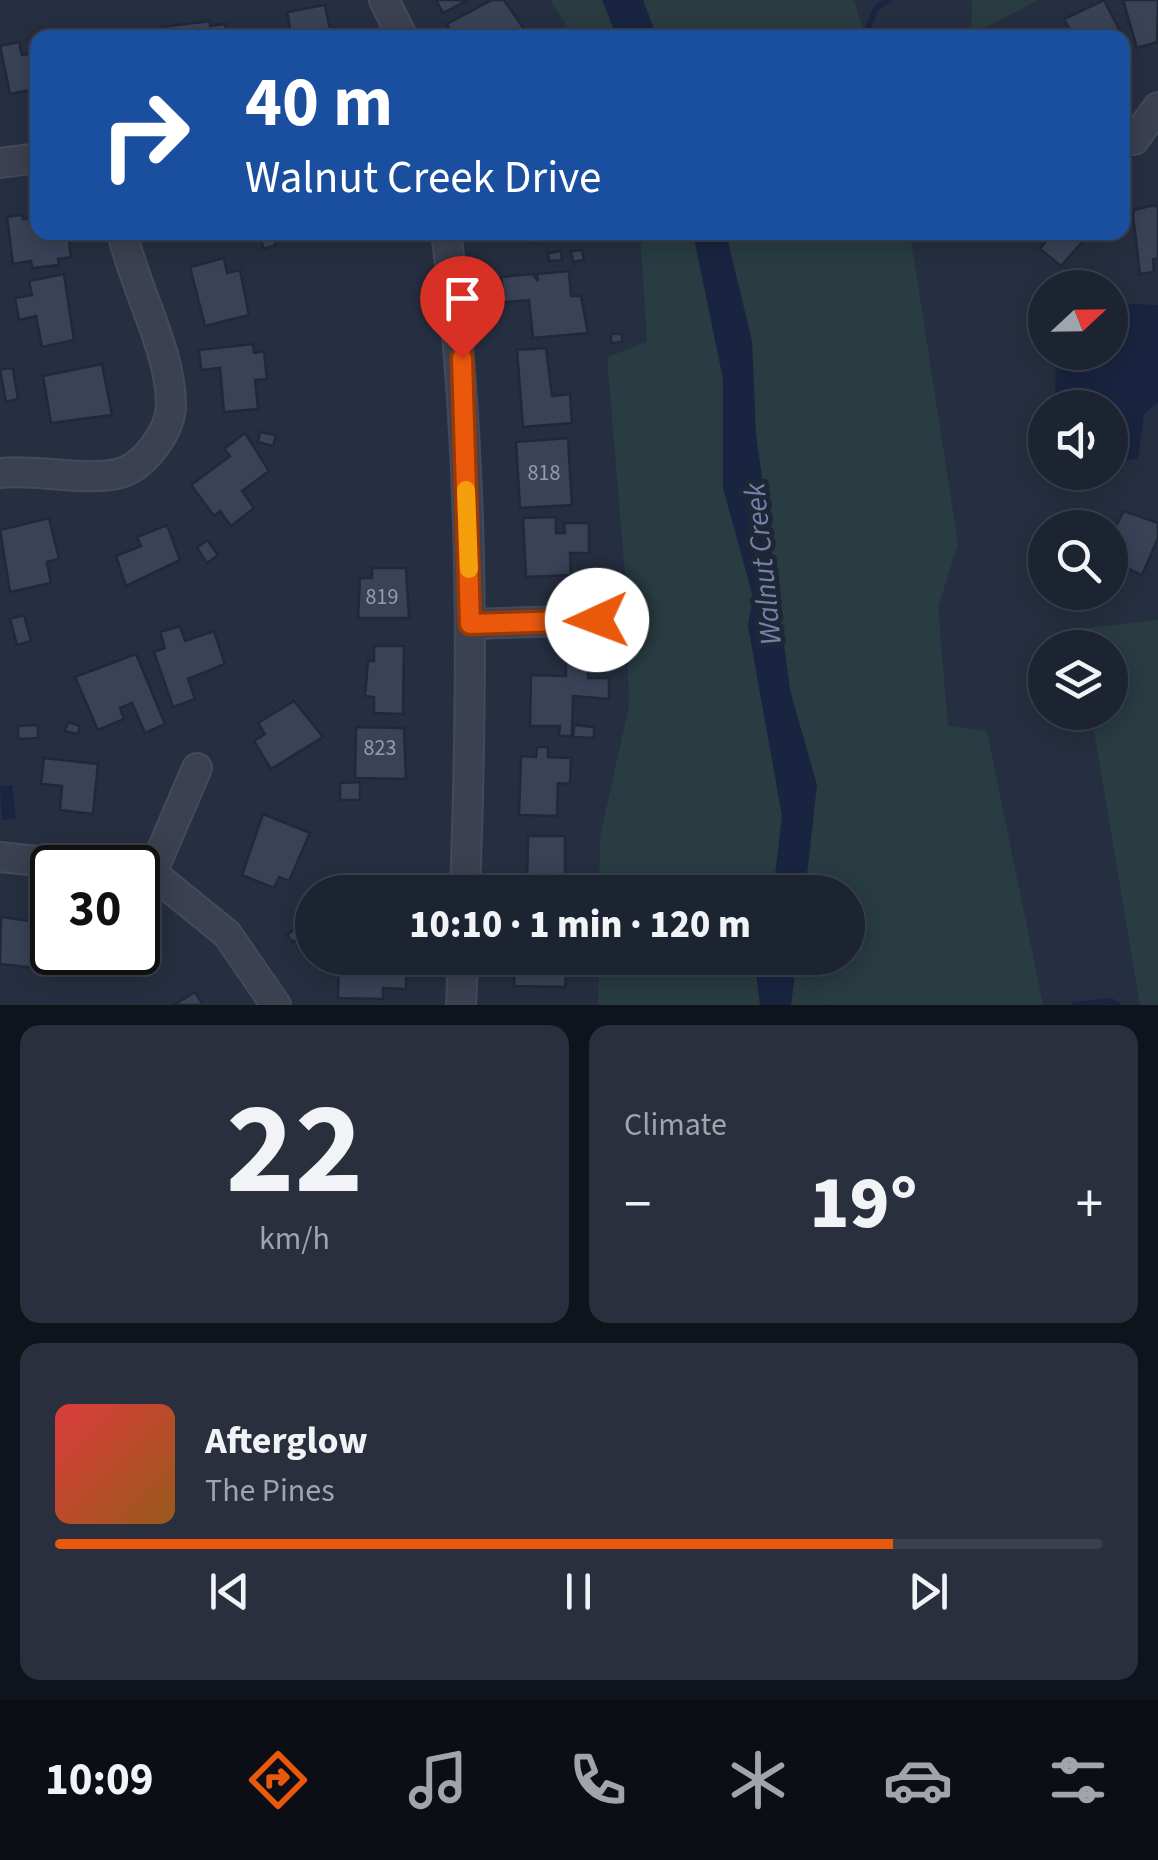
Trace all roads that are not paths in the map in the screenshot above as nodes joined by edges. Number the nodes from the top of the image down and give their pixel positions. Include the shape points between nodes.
1 (384, 0) edge
2 (399, 30) edge
3 (1158, 107) edge
4 (1134, 140) dead end
5 (30, 159) edge
6 (0, 163) edge
7 (124, 240) edge
8 (447, 240) edge
9 (0, 472) edge
10 (597, 620) dead end
11 (470, 624) junction
12 (197, 768) dead end
13 (158, 845) edge
14 (0, 857) edge
15 (30, 860) edge
16 (465, 875) edge
17 (160, 883) edge
18 (462, 975) edge
19 (276, 1005) edge
20 (461, 1005) edge

1 - 2 street
3 - 4 street
5 - 6 street
7 - 9 street via 172,408 155,447 117,474
8 - 11 street via 462,358
10 - 11 street
11 - 16 street
12 - 13 street
14 - 15 street
17 - 19 street via 227,934
18 - 20 street

